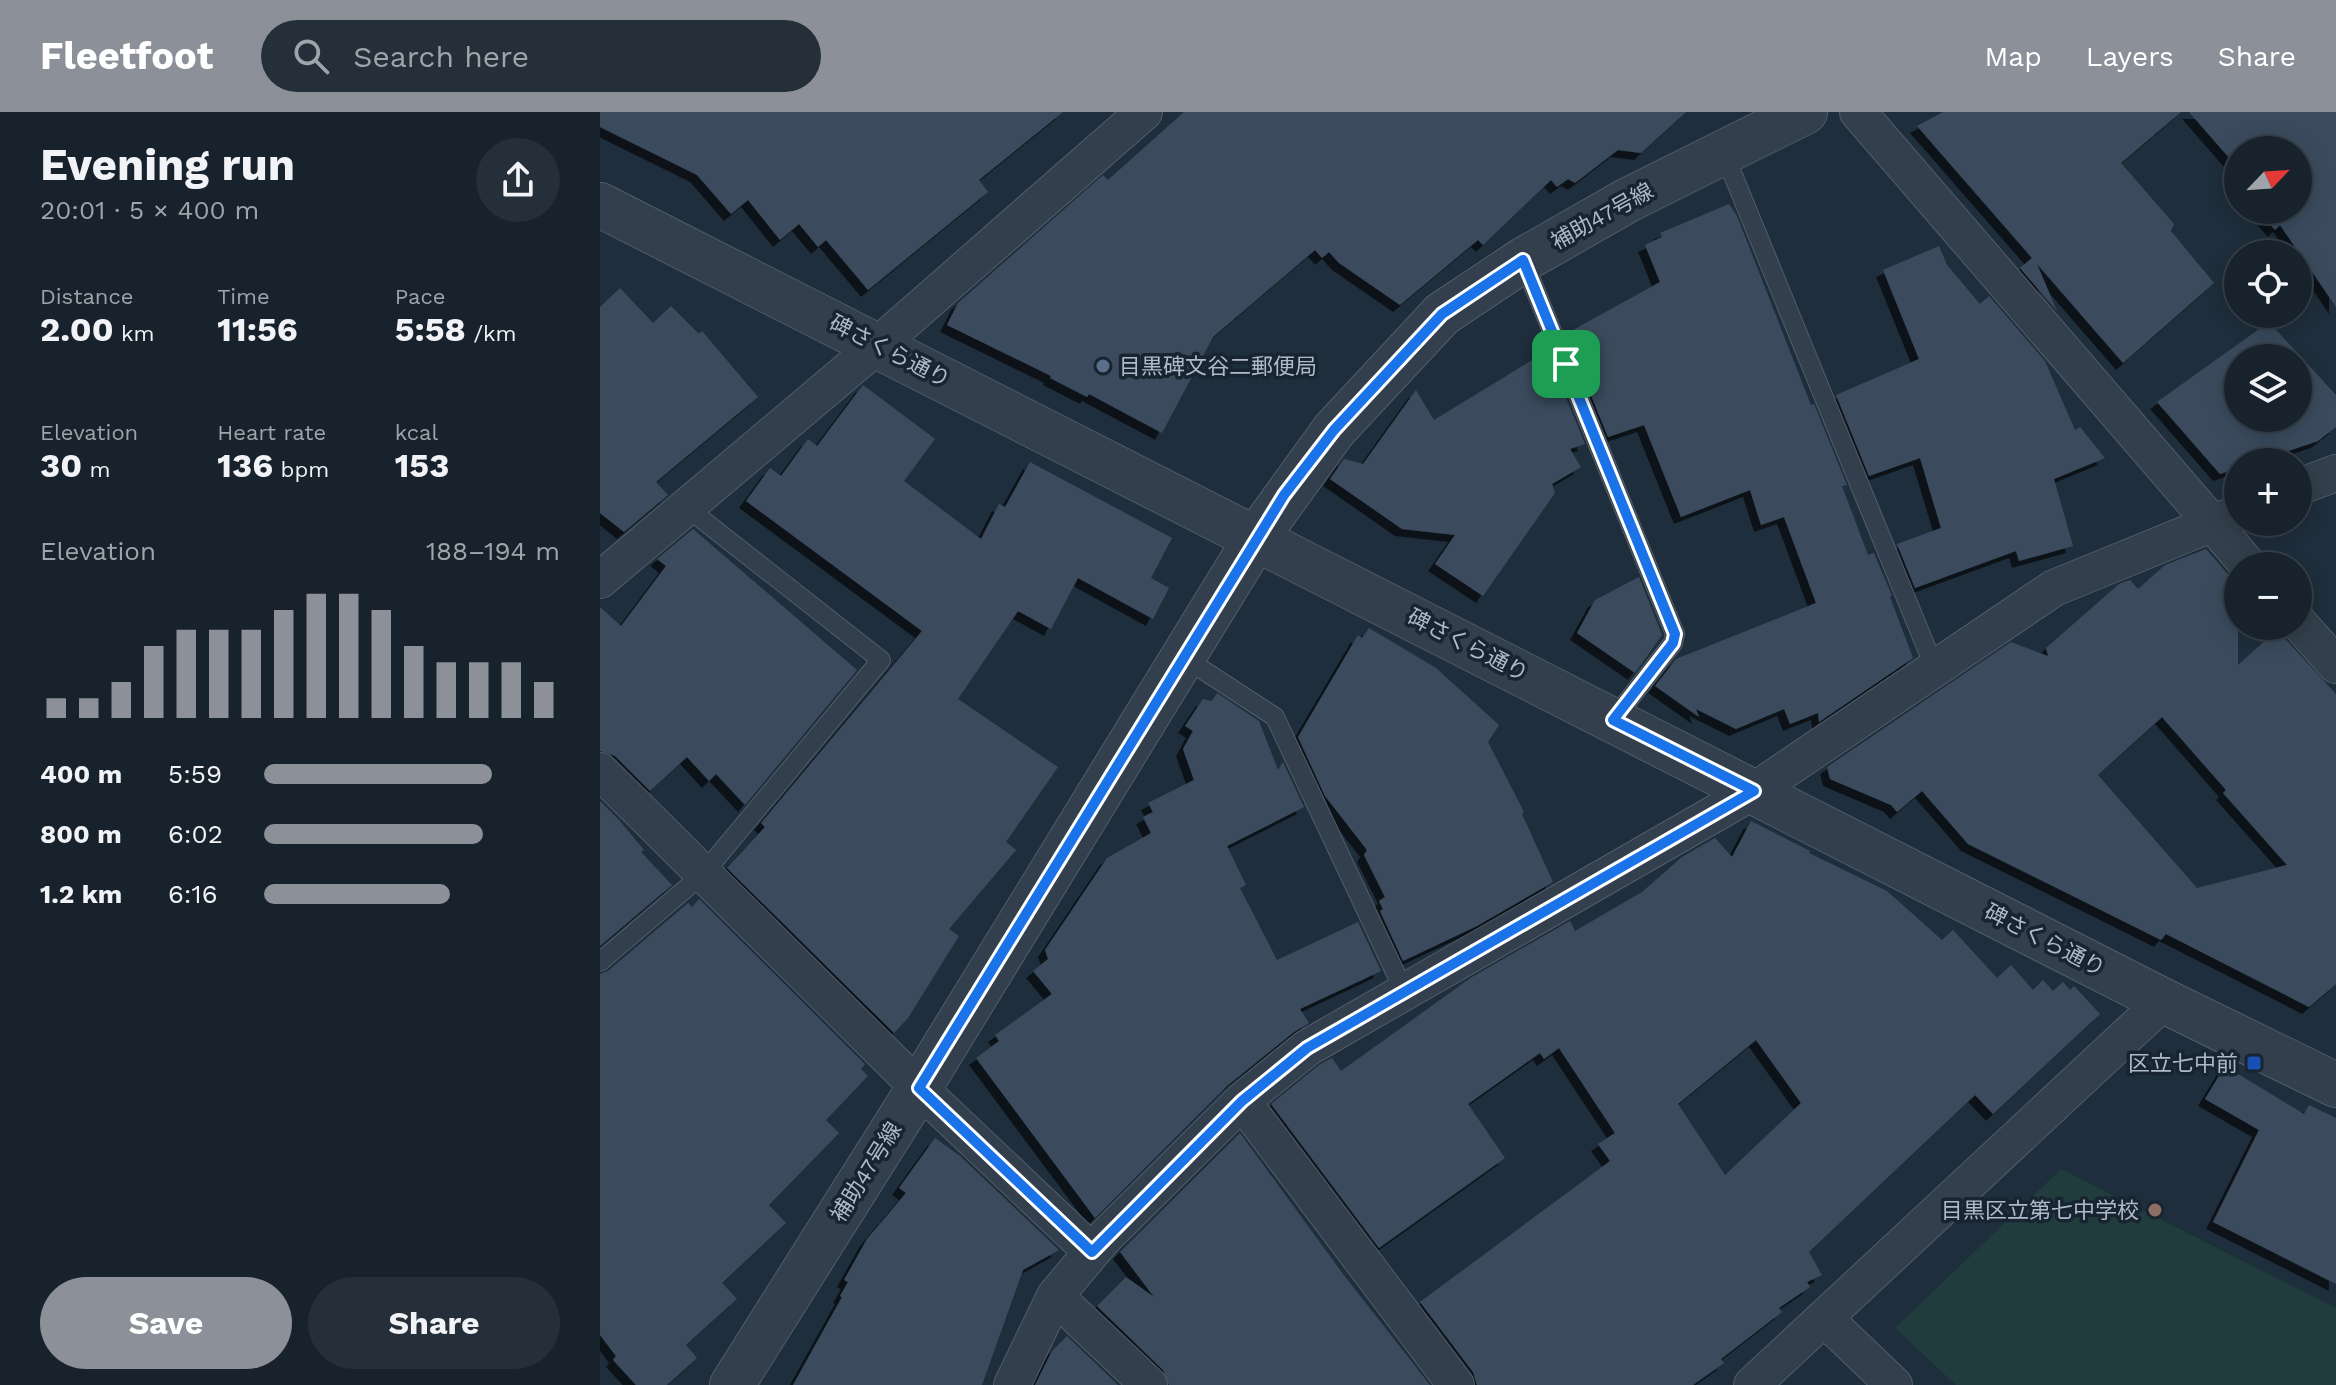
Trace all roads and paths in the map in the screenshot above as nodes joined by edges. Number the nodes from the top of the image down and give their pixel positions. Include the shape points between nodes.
1 (1144, 112) edge
2 (1805, 112) edge
3 (1858, 112) edge
4 (1724, 153) junction
5 (600, 205) edge
6 (1523, 260) junction
7 (878, 345) junction
8 (2336, 473) edge
9 (2312, 482) edge
10 (686, 507) junction
11 (2224, 518) edge
12 (2224, 519) edge
13 (1256, 538) junction
14 (600, 580) edge
15 (2312, 638) edge
16 (1183, 657) junction
17 (2336, 665) edge
18 (1935, 669) junction
19 (1613, 720) junction
20 (600, 771) edge
21 (1754, 791) junction
22 (703, 874) junction
23 (600, 962) edge
24 (1404, 991) junction
25 (2164, 1001) junction
26 (2336, 1085) edge
27 (919, 1088) junction
28 (1242, 1101) junction
29 (1092, 1252) junction
30 (1055, 1296) junction
31 (1824, 1318) junction
32 (732, 1385) edge
33 (1012, 1385) edge
34 (1149, 1385) edge
35 (1456, 1385) edge
36 (1752, 1385) edge
37 (1894, 1385) edge

1 - 7 street
2 - 4 street, 補助47号線
3 - 11 street
4 - 6 street, 補助47号線
4 - 18 lane
5 - 7 street, 碑さくら通り
6 - 13 street, 補助47号線 via 1442,314 1334,430
6 - 19 lane via 1675,634
7 - 10 street
7 - 13 street, 碑さくら通り
8 - 9 street
10 - 14 street
10 - 22 lane via 881,660
12 - 18 street via 2054,588
13 - 16 street, 補助47号線
13 - 19 street, 碑さくら通り
15 - 17 street
16 - 24 lane via 1275,717
16 - 27 street, 補助47号線
18 - 21 street
19 - 21 street, 碑さくら通り
20 - 22 street
21 - 24 street
21 - 25 street, 碑さくら通り
22 - 23 lane
22 - 27 street
24 - 28 street via 1307,1048
25 - 26 street, 碑さくら通り
25 - 31 street
27 - 29 street
27 - 32 street, 補助47号線
28 - 29 street
28 - 35 street
29 - 30 street
30 - 33 street
30 - 34 street
31 - 36 street
31 - 37 street

